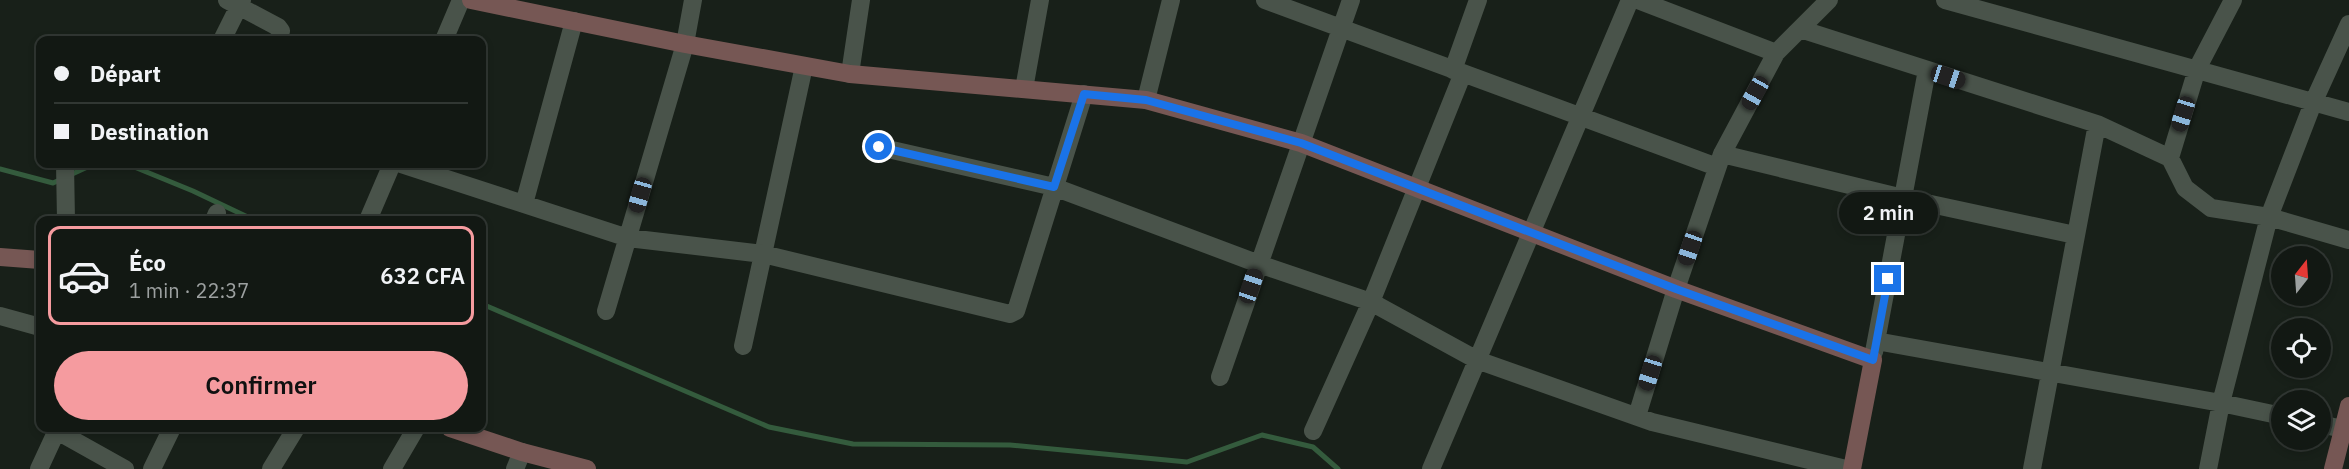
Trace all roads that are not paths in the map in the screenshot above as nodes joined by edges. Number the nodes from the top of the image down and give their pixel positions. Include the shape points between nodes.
1 (461, 0) edge
2 (471, 0) edge
3 (693, 0) edge
4 (861, 0) edge
5 (1040, 0) edge
6 (1171, 0) edge
7 (1265, 0) edge
8 (1351, 0) edge
9 (1478, 0) edge
10 (1630, 0) edge
11 (1638, 0) edge
12 (1829, 0) edge
13 (1945, 0) edge
14 (2233, 0) edge
15 (236, 2) edge
16 (496, 3) edge
17 (574, 21) junction
18 (2349, 24) edge
19 (1341, 29) junction
20 (1800, 29) junction
21 (223, 36) edge
22 (279, 36) edge
23 (446, 36) edge
24 (685, 44) junction
25 (1776, 53) junction
26 (804, 66) junction
27 (2197, 69) junction
28 (1927, 70) junction
29 (1458, 72) junction
30 (850, 74) junction
31 (1024, 89) junction
32 (1084, 94) junction
33 (1146, 100) junction
34 (2313, 103) junction
35 (2349, 112) edge
36 (1581, 116) junction
37 (2097, 124) junction
38 (1301, 143) junction
39 (879, 147) dead end
40 (2170, 158) junction
41 (1719, 160) junction
42 (65, 168) edge
43 (390, 168) edge
44 (412, 168) edge
45 (1054, 187) junction
46 (1417, 188) junction
47 (1903, 198) junction
48 (524, 204) junction
49 (66, 216) edge
50 (370, 216) edge
51 (2269, 217) junction
52 (1532, 232) junction
53 (2075, 235) junction
54 (628, 238) junction
55 (2349, 240) edge
56 (763, 254) junction
57 (0, 257) edge
58 (36, 260) edge
59 (1259, 264) junction
60 (1676, 289) junction
61 (1371, 302) junction
62 (606, 311) dead end
63 (2, 320) edge
64 (36, 326) edge
65 (1876, 341) junction
66 (743, 346) dead end
67 (1477, 360) junction
68 (1873, 360) junction
69 (2052, 372) junction
70 (1220, 377) dead end
71 (2221, 403) junction
72 (2349, 406) edge
73 (2271, 414) edge
74 (1637, 416) junction
75 (2331, 426) edge
76 (2343, 429) junction
77 (1313, 431) dead end
78 (57, 432) edge
79 (63, 432) edge
80 (170, 432) edge
81 (294, 432) edge
82 (414, 432) edge
83 (458, 432) edge
84 (518, 461) edge
85 (39, 469) edge
86 (125, 469) edge
87 (152, 469) edge
88 (271, 469) edge
89 (392, 469) edge
90 (587, 469) edge
91 (1431, 469) edge
92 (1846, 469) edge
93 (1852, 469) edge
94 (2032, 469) edge
95 (2208, 469) edge
96 (2333, 469) edge

1 - 23 street
2 - 16 street
3 - 24 street
4 - 30 street
5 - 31 street
6 - 33 street
7 - 19 street
8 - 19 street
9 - 29 street
10 - 36 street
11 - 25 street
12 - 20 street
13 - 27 street
14 - 27 street
15 - 21 street
15 - 22 street via 278,27
16 - 17 street
17 - 24 street
17 - 48 street
18 - 34 street
19 - 29 street
19 - 38 street
20 - 25 street
20 - 28 street
24 - 26 street
24 - 54 street
25 - 41 street
26 - 30 street
26 - 56 street
27 - 34 street
27 - 40 street
28 - 37 street
28 - 47 street
29 - 36 street
29 - 46 street
30 - 31 street
31 - 32 street
32 - 33 street
32 - 45 street
33 - 38 street
34 - 35 street
34 - 51 street
36 - 41 street
36 - 52 street
37 - 40 street
37 - 53 street
38 - 46 street
38 - 59 street
39 - 45 street
40 - 51 street via 2185,188 2211,208
41 - 47 street
41 - 60 street
42 - 49 street
43 - 50 street
44 - 48 street
45 - 56 street via 1013,313
45 - 59 street
46 - 52 street
46 - 61 street
47 - 53 street
47 - 65 street
48 - 54 street
51 - 55 street
51 - 71 street
52 - 60 street
52 - 67 street
53 - 69 street
54 - 56 street
54 - 62 street
56 - 66 street
57 - 58 street
59 - 61 street
59 - 70 street
60 - 68 street
60 - 74 street
61 - 67 street
61 - 77 street
63 - 64 street
65 - 68 street
65 - 69 street
67 - 74 street
67 - 91 street
68 - 93 street
69 - 71 street
69 - 94 street
71 - 73 street
71 - 95 street
72 - 76 street
74 - 92 street
75 - 76 street
76 - 96 street
78 - 85 street
79 - 86 street
80 - 87 street
81 - 88 street
82 - 89 street
83 - 84 street
84 - 90 street

